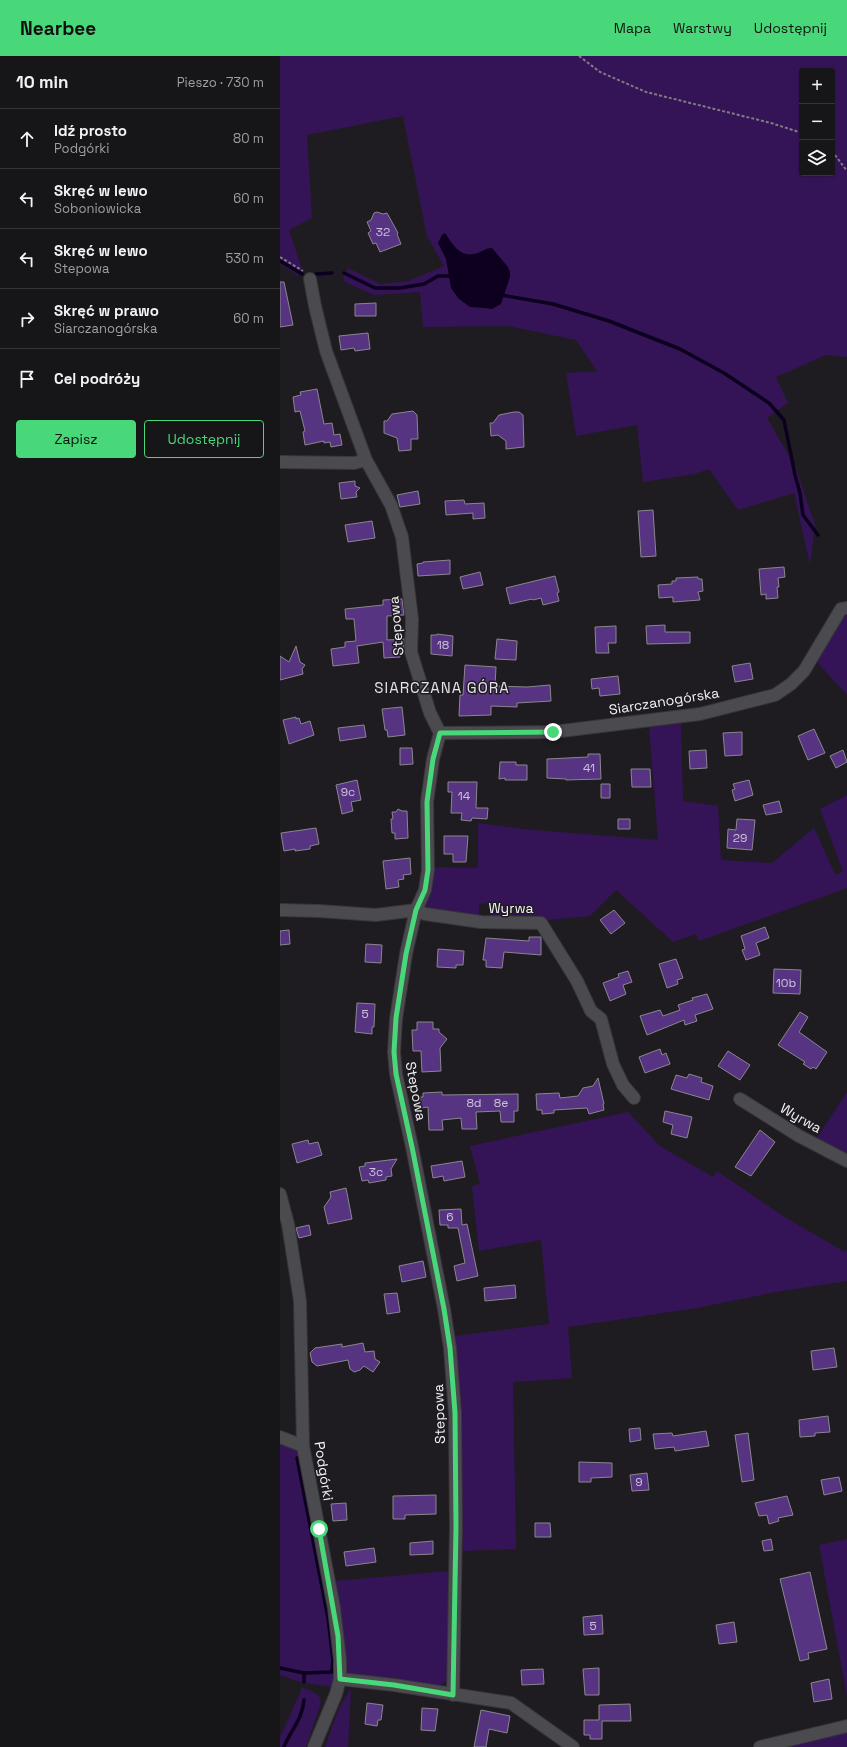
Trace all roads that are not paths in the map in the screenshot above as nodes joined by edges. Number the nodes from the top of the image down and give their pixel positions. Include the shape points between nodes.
1 (310, 279) road end
2 (366, 460) junction
3 (280, 462) edge
4 (847, 608) edge
5 (440, 733) junction
6 (280, 910) edge
7 (416, 910) junction
8 (634, 1098) dead end
9 (740, 1099) dead end
10 (847, 1161) edge
11 (280, 1194) edge
12 (280, 1437) edge
13 (303, 1446) junction
14 (340, 1679) junction
15 (453, 1695) junction
16 (847, 1726) edge
17 (314, 1747) edge
18 (573, 1747) edge
19 (760, 1747) edge

1 - 2 street, Stepowa via 326,351
2 - 3 street via 354,464
2 - 5 street, Stepowa via 391,505 402,537 412,619 411,652 430,713
4 - 5 street, Siarczanogórska via 841,609 804,671 775,695 700,714 553,732
5 - 7 street, Stepowa via 433,759 427,802 428,870 425,890
6 - 7 street, Wyrwa via 319,910 376,915
7 - 8 street, Wyrwa via 425,914 481,922 542,923 577,981 591,1011 601,1019 613,1064 623,1085
7 - 15 street, Stepowa via 396,1018 394,1052 396,1074 443,1302 450,1348 455,1413 456,1527
9 - 10 street, Wyrwa via 799,1136
11 - 13 street, Podgórki via 288,1224 300,1301
12 - 13 street
13 - 14 street, Podgórki via 334,1608
14 - 15 street
14 - 17 street, Podgórki
15 - 18 street via 511,1703
16 - 19 street

